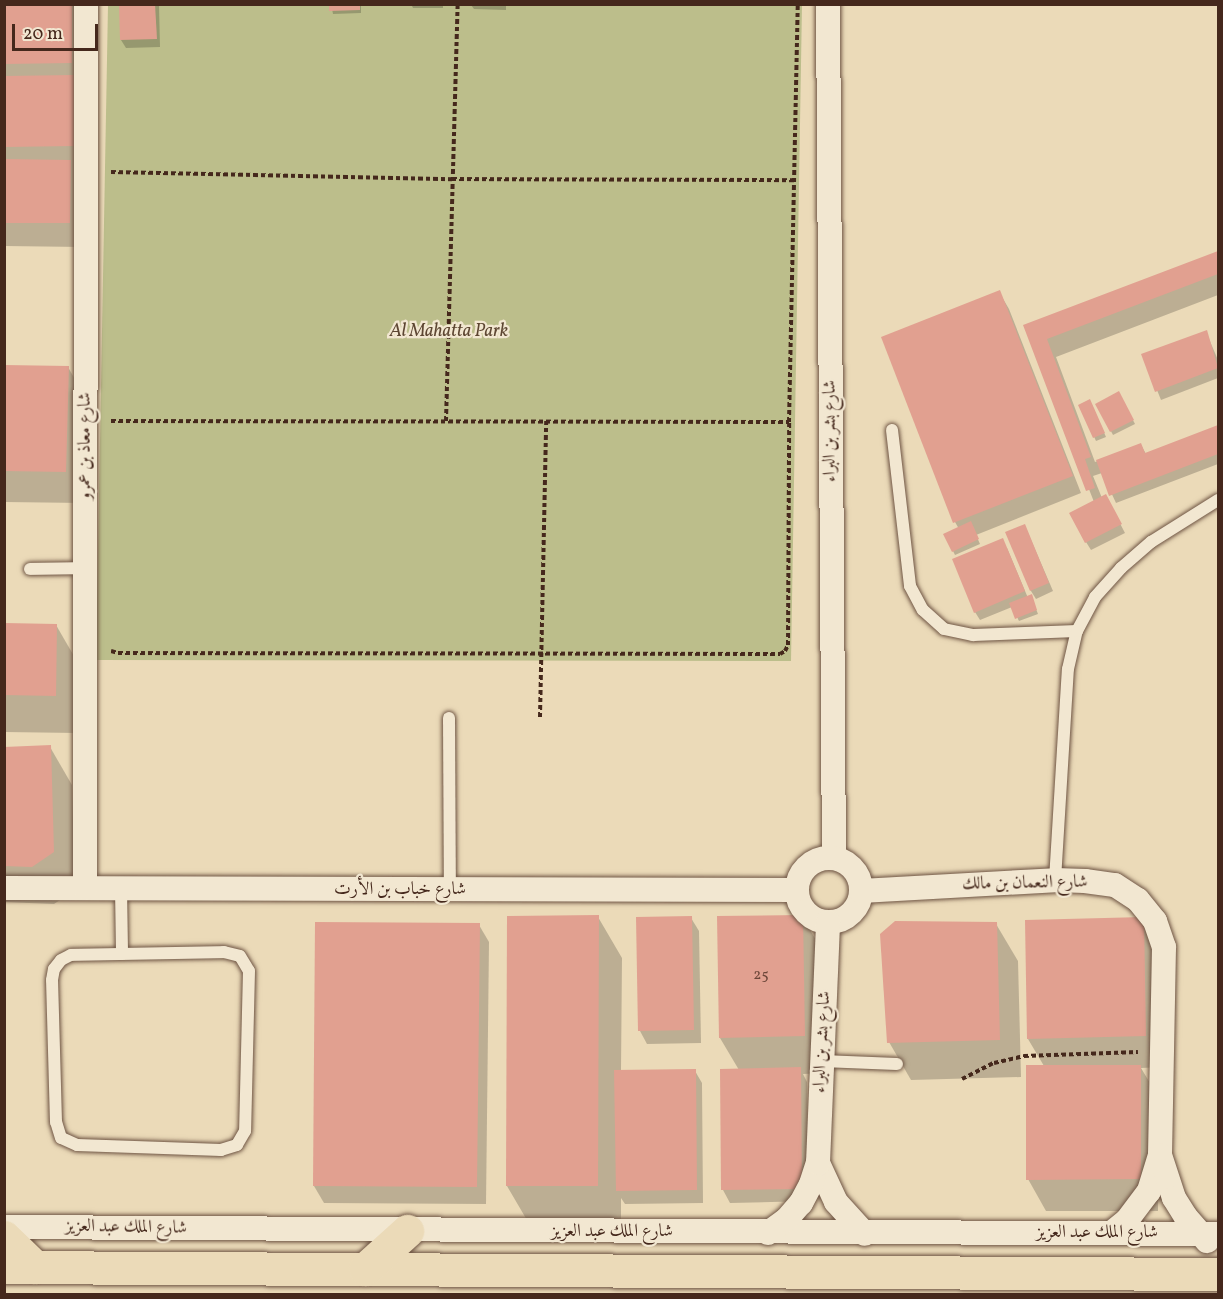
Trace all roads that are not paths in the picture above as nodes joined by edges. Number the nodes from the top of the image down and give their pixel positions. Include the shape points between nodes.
1 (86, 4) edge
2 (828, 4) edge
3 (892, 430) dead end
4 (1218, 500) edge
5 (30, 568) dead end
6 (86, 568) junction
7 (1077, 632) junction
8 (449, 718) dead end
9 (834, 858) junction
10 (1055, 880) junction
11 (4, 888) edge
12 (85, 888) junction
13 (121, 888) junction
14 (450, 890) junction
15 (796, 890) junction
16 (861, 891) junction
17 (828, 922) junction
18 (122, 954) junction
19 (822, 1061) junction
20 (897, 1064) dead end
21 (1160, 1155) junction
22 (818, 1163) junction
23 (4, 1227) edge
24 (406, 1231) junction
25 (768, 1233) junction
26 (1111, 1233) junction
27 (865, 1234) junction
28 (1209, 1234) edge
29 (4, 1237) edge
30 (1218, 1250) edge
31 (20, 1267) edge
32 (364, 1269) junction
33 (1218, 1274) edge

1 - 6 street, شارع معاذ بن عمرو
2 - 9 street, شارع بشر بن البراء
3 - 7 lane via 910,586 923,610 944,629 973,635
4 - 7 lane via 1151,542 1121,568 1095,597
5 - 6 lane
6 - 12 street, شارع معاذ بن عمرو
7 - 10 lane via 1068,669
8 - 14 lane
9 - 15 street via 812,862 798,879
9 - 16 street via 854,869
10 - 16 street, شارع النعمان بن مالك
10 - 21 street, شارع النعمان بن مالك via 1114,885 1138,900 1155,921 1164,947
11 - 12 street, شارع خباب بن الأرت
12 - 13 street, شارع خباب بن الأرت
13 - 14 street, شارع خباب بن الأرت
13 - 18 lane
14 - 15 street, شارع خباب بن الأرت
15 - 17 street via 806,913
16 - 17 street via 854,910
17 - 19 street, شارع بشر بن البراء
18 - 18 lane via 71,955 54,969 56,1122 61,1138 69,1144 98,1146 221,1150 237,1145 245,1131 249,971 245,963 240,956 224,952
19 - 20 lane
19 - 22 street, شارع بشر بن البراء
21 - 26 street, شارع النعمان بن مالك via 1149,1191 1126,1221
21 - 28 street, شارع النعمان بن مالك via 1174,1198
22 - 25 street, شارع بشر بن البراء via 801,1203
22 - 27 street, شارع بشر بن البراء via 836,1202
23 - 24 street, شارع الملك عبد العزيز
24 - 25 street, شارع الملك عبد العزيز
24 - 32 highway
25 - 27 street, شارع الملك عبد العزيز
26 - 27 street, شارع الملك عبد العزيز
26 - 28 street, شارع الملك عبد العزيز
28 - 30 street, شارع النعمان بن مالك
29 - 31 highway
31 - 32 highway, شارع الملك عبد العزيز
32 - 33 highway, شارع الملك عبد العزيز

